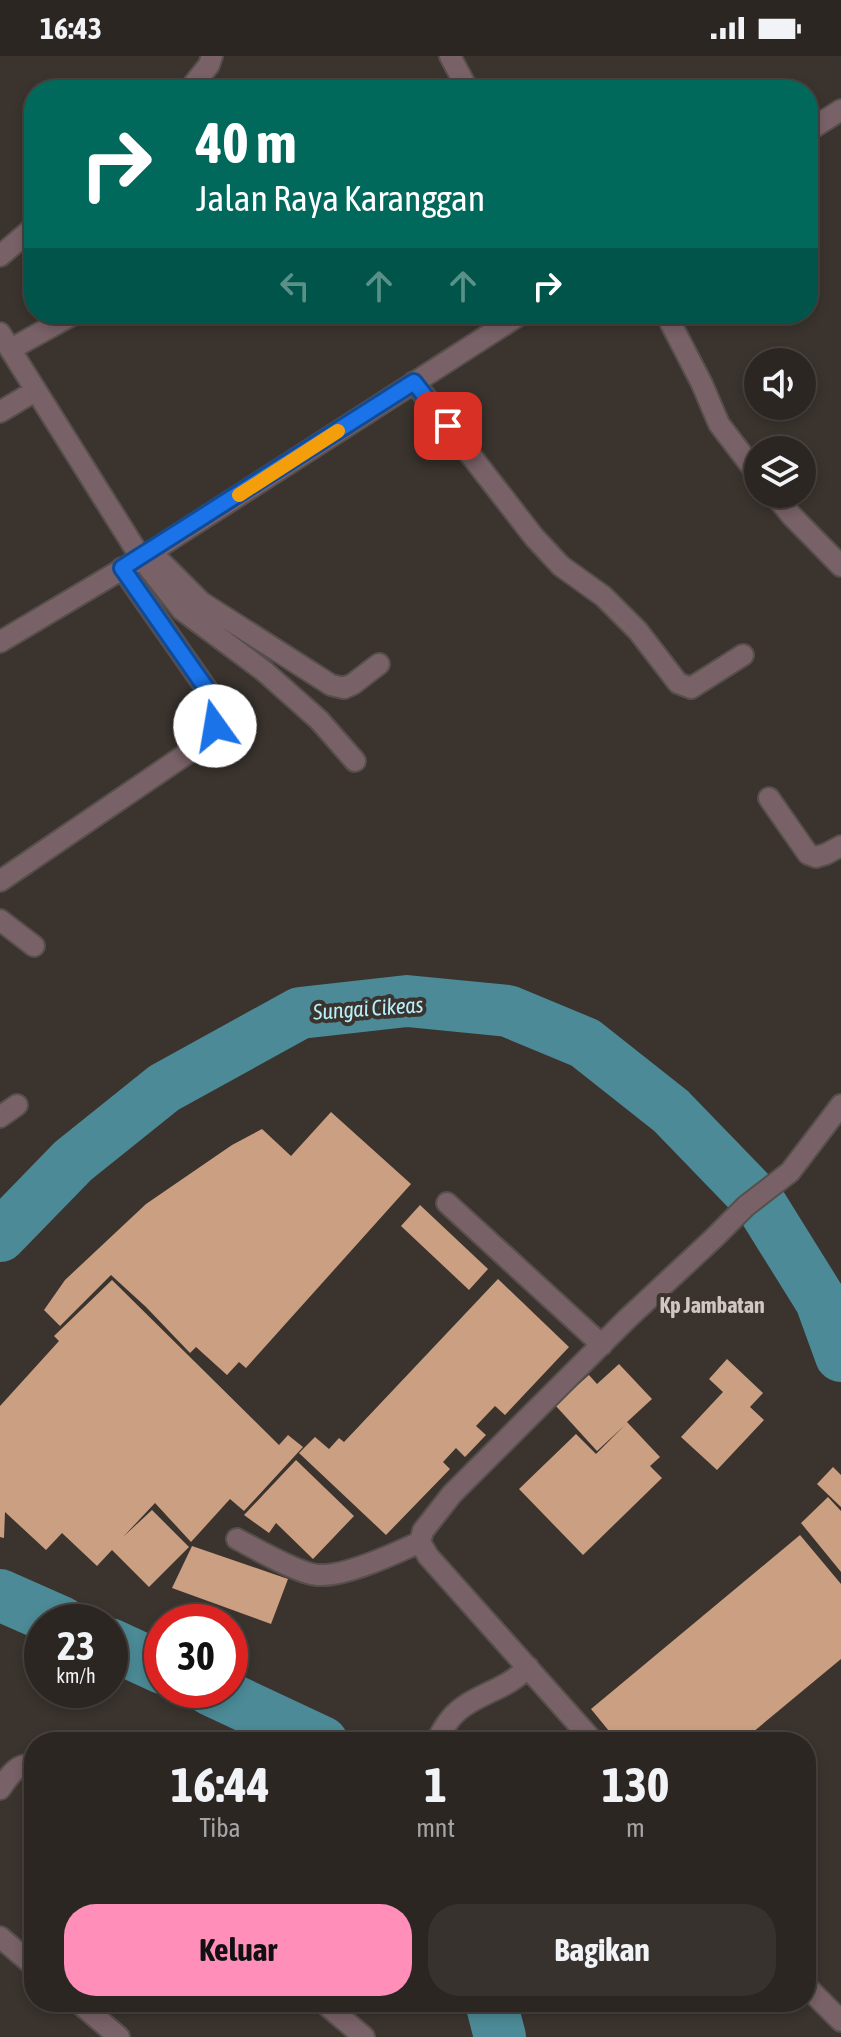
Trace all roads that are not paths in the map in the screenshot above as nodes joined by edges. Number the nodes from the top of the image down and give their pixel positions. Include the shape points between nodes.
1 (212, 56) edge
2 (450, 56) edge
3 (197, 80) edge
4 (463, 80) edge
5 (841, 110) edge
6 (818, 125) edge
7 (24, 236) edge
8 (0, 256) edge
9 (49, 324) edge
10 (505, 324) edge
11 (671, 324) edge
12 (6, 341) edge
13 (414, 382) junction
14 (35, 391) junction
15 (0, 412) edge
16 (744, 457) edge
17 (785, 508) edge
18 (146, 555) junction
19 (841, 566) edge
20 (122, 568) junction
21 (0, 642) edge
22 (743, 655) dead end
23 (379, 664) dead end
24 (355, 761) dead end
25 (769, 798) dead end
26 (841, 846) edge
27 (0, 881) edge
28 (0, 920) edge
29 (34, 946) dead end
30 (841, 1105) edge
31 (447, 1203) dead end
32 (602, 1345) junction
33 (237, 1539) dead end
34 (420, 1542) junction
35 (528, 1667) junction
36 (442, 1732) edge
37 (585, 1732) edge
38 (24, 1765) edge
39 (0, 1789) edge
40 (0, 1937) edge
41 (24, 1957) edge
42 (816, 1996) edge
43 (90, 2012) edge
44 (335, 2012) edge
45 (841, 2021) edge
46 (119, 2037) edge
47 (364, 2037) edge

1 - 3 street
2 - 4 street
5 - 6 street
7 - 8 street
9 - 12 street
10 - 13 street
11 - 16 street via 719,424
12 - 14 street
13 - 18 street
13 - 22 street via 534,537 638,631 678,683 691,688
14 - 15 street
14 - 18 street
17 - 19 street
18 - 20 street
18 - 23 street via 201,602 331,685 344,688
18 - 24 street via 182,610 264,671
20 - 21 street
20 - 27 street via 215,701 215,726 204,742
25 - 26 street via 808,854 816,857
28 - 29 street
30 - 32 street via 790,1172 746,1206
31 - 32 street
32 - 34 street via 452,1494
33 - 34 street via 317,1575 356,1568
34 - 35 street
35 - 36 street via 518,1678 461,1708
35 - 37 street
38 - 39 street
40 - 41 street
42 - 45 street
43 - 46 street
44 - 47 street

